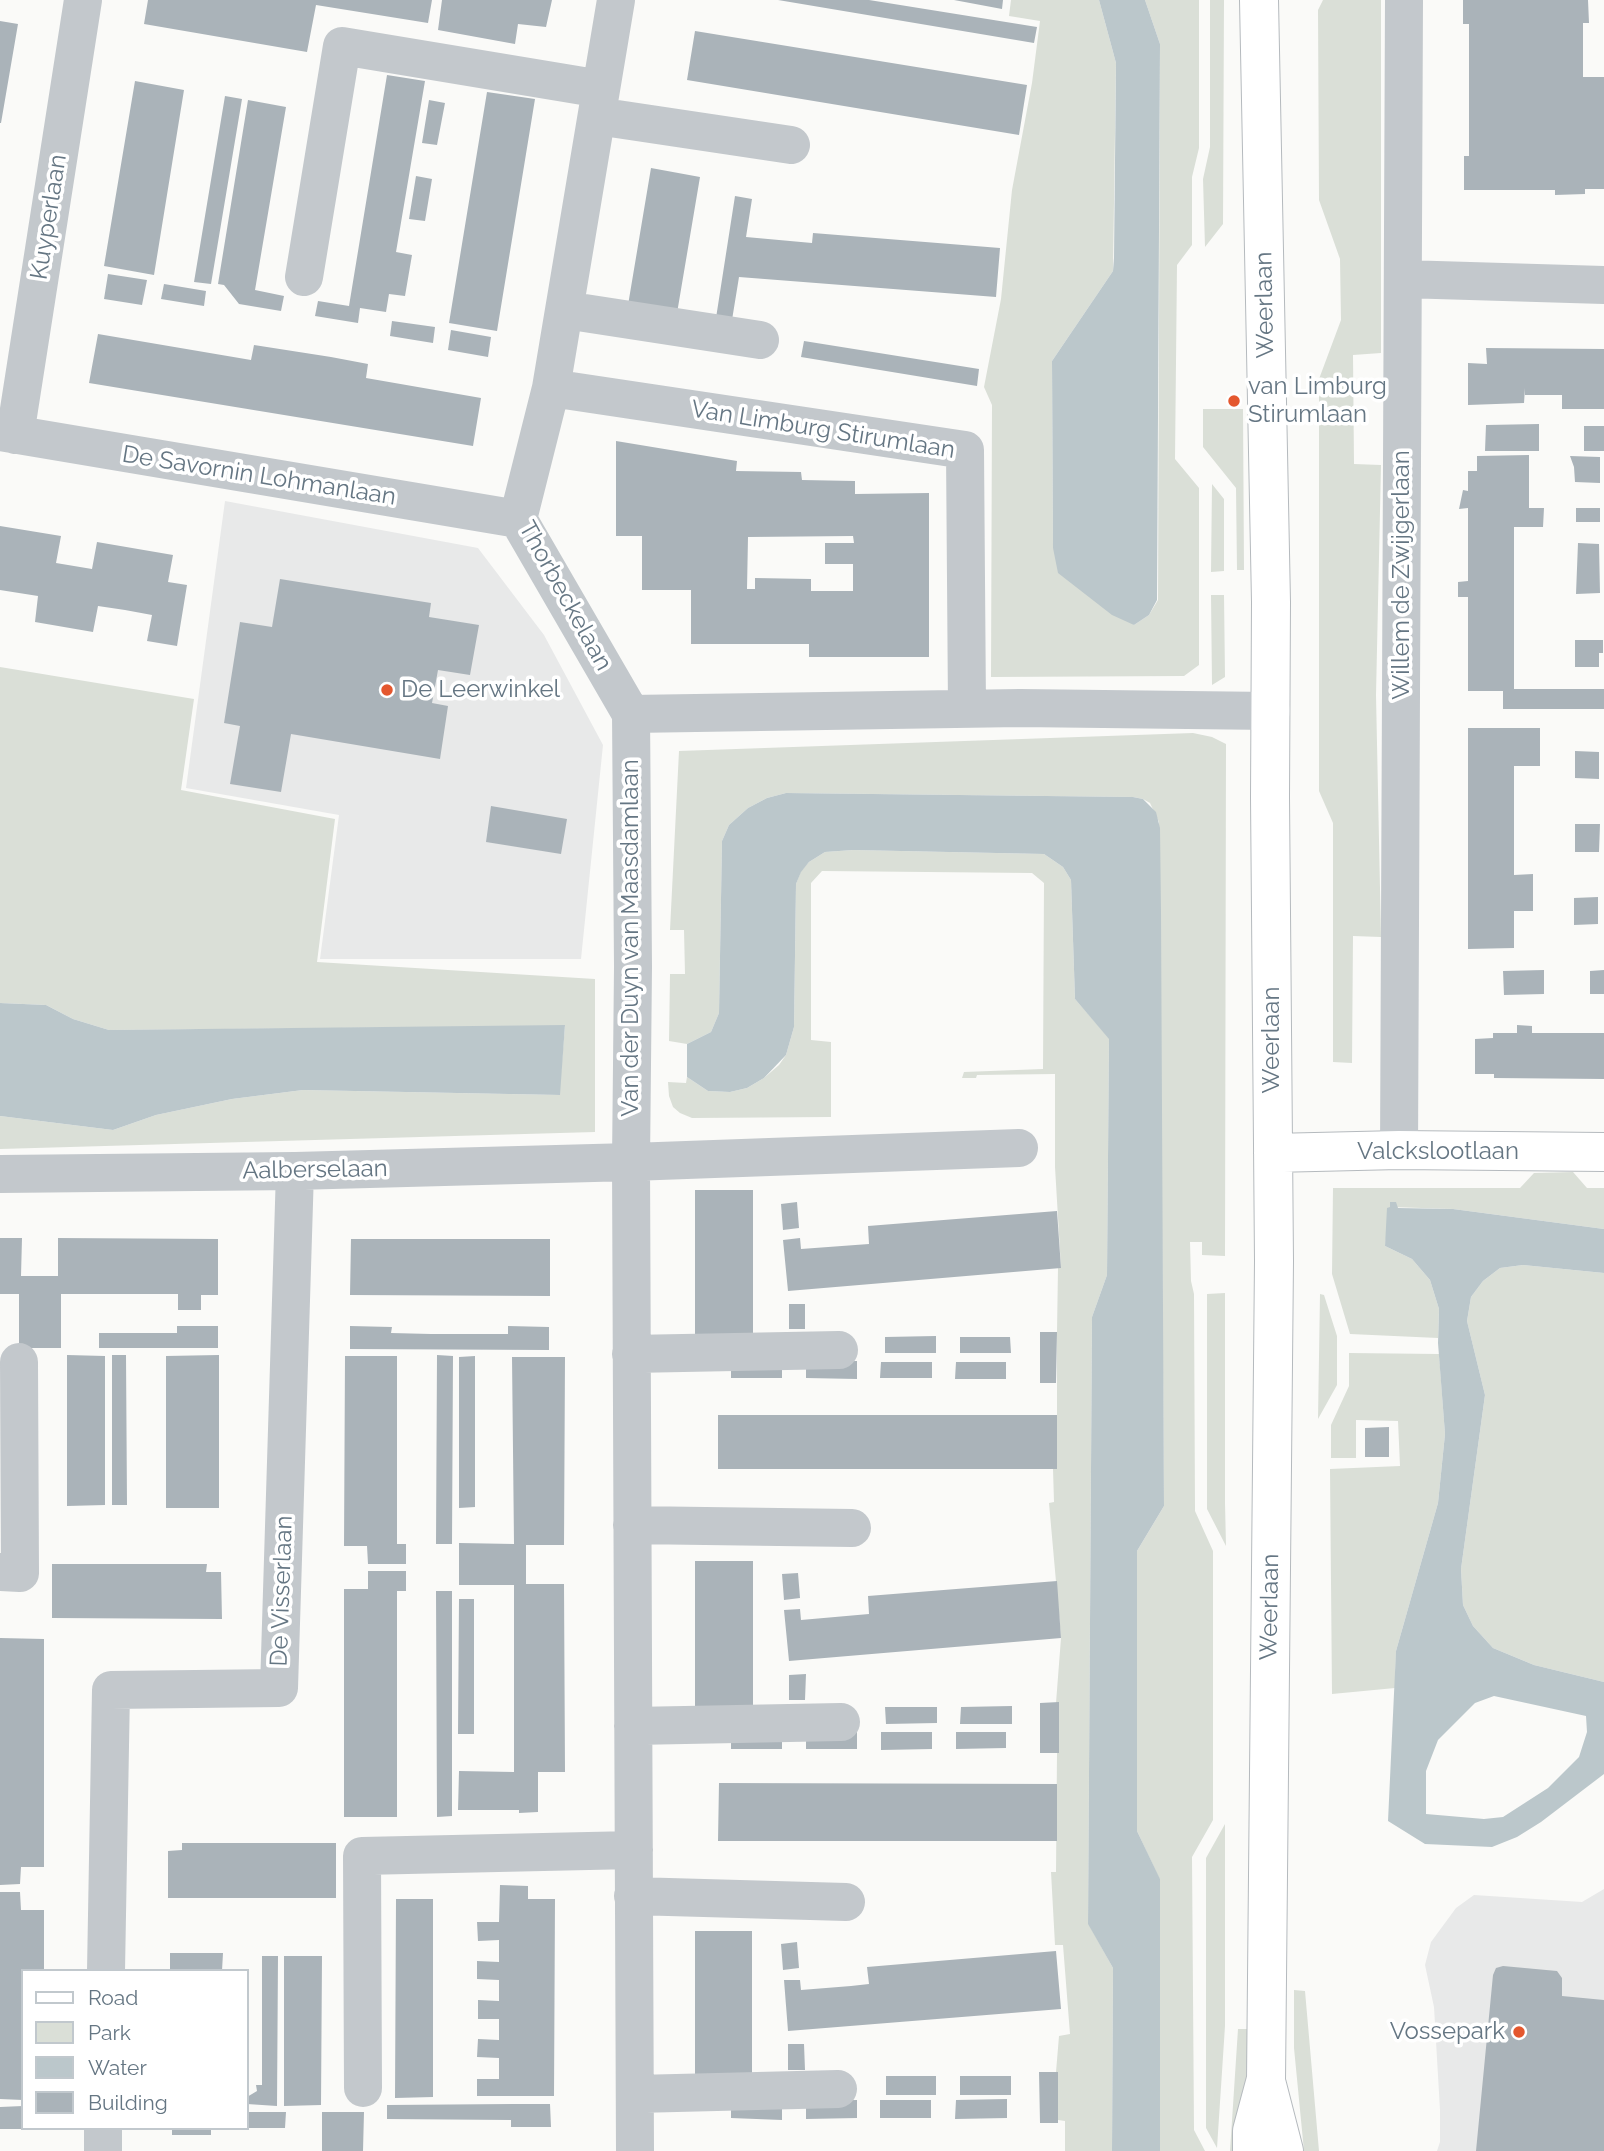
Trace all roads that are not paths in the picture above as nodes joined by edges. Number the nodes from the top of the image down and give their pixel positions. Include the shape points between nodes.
1 (83, 0) edge
2 (616, 0) edge
3 (1259, 0) edge
4 (1404, 0) edge
5 (599, 103) junction
6 (791, 145) dead end
7 (304, 277) dead end
8 (1403, 279) junction
9 (1604, 285) edge
10 (565, 310) junction
11 (760, 340) dead end
12 (551, 388) junction
13 (7, 434) edge
14 (518, 519) junction
15 (967, 709) junction
16 (1271, 712) junction
17 (631, 714) junction
18 (1019, 1148) dead end
19 (1399, 1150) junction
20 (1604, 1152) edge
21 (1273, 1153) junction
22 (631, 1162) junction
23 (295, 1171) junction
24 (0, 1174) edge
25 (839, 1350) dead end
26 (631, 1354) junction
27 (19, 1362) dead end
28 (632, 1525) junction
29 (852, 1528) dead end
30 (0, 1572) edge
31 (841, 1722) dead end
32 (633, 1726) junction
33 (634, 1850) junction
34 (633, 1896) junction
35 (846, 1902) dead end
36 (106, 1969) edge
37 (1266, 2079) junction
38 (363, 2088) dead end
39 (838, 2089) dead end
40 (636, 2094) junction
41 (103, 2130) edge
42 (103, 2151) edge
43 (635, 2151) edge
44 (1252, 2151) edge
45 (1284, 2151) edge

1 - 13 street, Kuyperlaan
2 - 5 street, Thorbeckelaan
3 - 16 main road, Weerlaan
4 - 8 street, Willem de Zwijgerlaan
5 - 6 street
5 - 7 street via 342,46
5 - 10 street, Thorbeckelaan
8 - 9 street
8 - 19 street, Willem de Zwijgerlaan
10 - 11 street
10 - 12 street, Thorbeckelaan
12 - 14 street, Thorbeckelaan
12 - 15 street, Van Limburg Stirumlaan via 965,450
13 - 14 street, De Savornin Lohmanlaan
14 - 17 street, Thorbeckelaan
15 - 16 street
15 - 17 street
16 - 21 main road, Weerlaan
17 - 22 street, Van der Duyn van Maasdamlaan
18 - 22 street
19 - 20 main road, Valckslootlaan
19 - 21 main road, Valckslootlaan
21 - 37 main road, Weerlaan
22 - 23 street, Aalberselaan
22 - 26 street, Van der Duyn van Maasdamlaan
23 - 24 street, Aalberselaan
23 - 36 street, De Visserlaan via 279,1688 111,1690
25 - 26 street
26 - 28 street, Van der Duyn van Maasdamlaan
27 - 30 street via 20,1573
28 - 29 street
28 - 32 street, Van der Duyn van Maasdamlaan
31 - 32 street
32 - 33 street, Van der Duyn van Maasdamlaan
33 - 34 street, Van der Duyn van Maasdamlaan
33 - 38 street via 362,1856
34 - 35 street
34 - 40 street, Van der Duyn van Maasdamlaan
37 - 44 main road, Weerlaan via 1252,2131
37 - 45 main road, Weerlaan
39 - 40 street
40 - 43 street, Van der Duyn van Maasdamlaan
41 - 42 street

